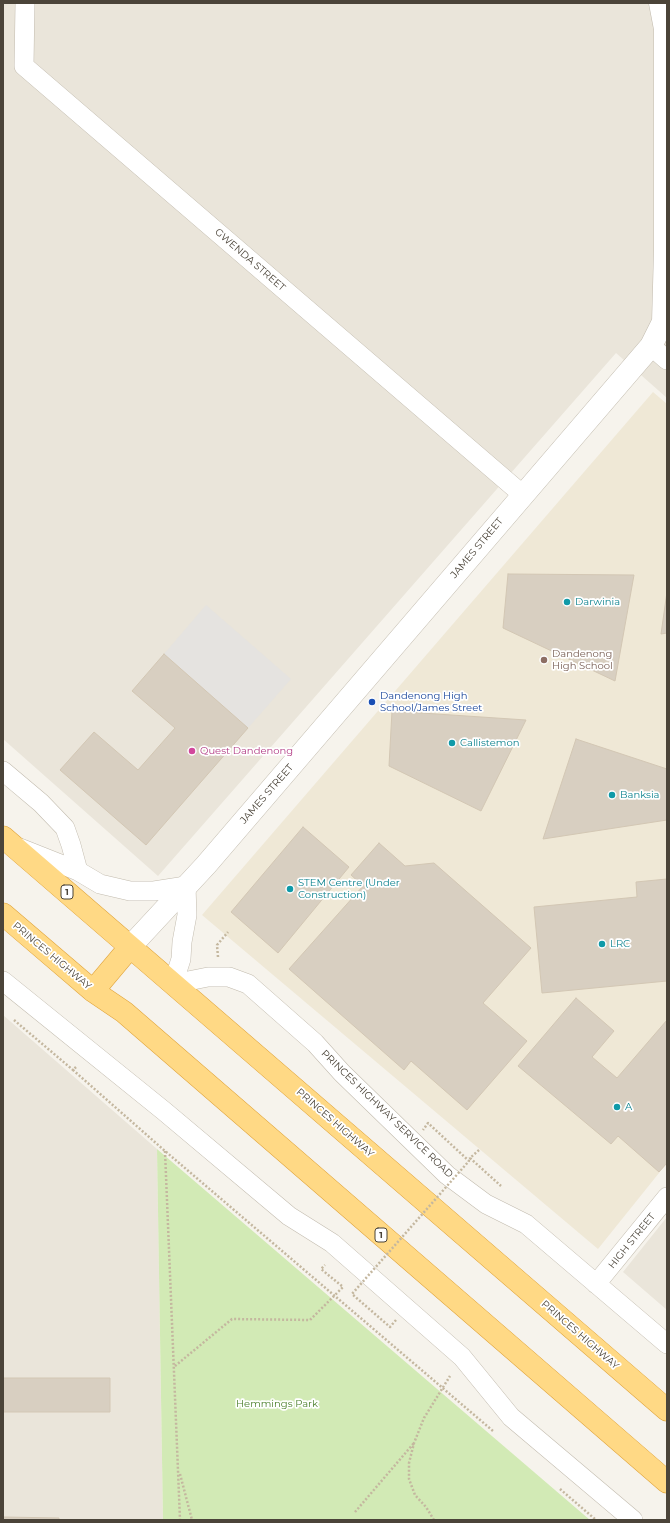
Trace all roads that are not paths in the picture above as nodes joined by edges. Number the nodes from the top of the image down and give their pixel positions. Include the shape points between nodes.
1 (25, 3) edge
2 (660, 3) edge
3 (666, 22) edge
4 (651, 346) junction
5 (667, 360) edge
6 (522, 495) junction
7 (3, 771) edge
8 (8, 841) edge
9 (78, 871) junction
10 (186, 886) junction
11 (3, 914) edge
12 (130, 947) junction
13 (3, 982) edge
14 (173, 984) junction
15 (93, 991) junction
16 (667, 1197) edge
17 (596, 1284) junction
18 (667, 1344) edge
19 (667, 1410) edge
20 (667, 1482) edge
21 (632, 1520) edge

1 - 6 street, GWENDA STREET via 24,66
2 - 3 street, JAMES STREET
3 - 4 street, JAMES STREET via 663,322
4 - 5 street
4 - 6 street, JAMES STREET
6 - 10 street, JAMES STREET
7 - 9 street via 41,803 65,828
8 - 9 street
8 - 12 highway, PRINCES HIGHWAY / 1
9 - 10 street via 100,884 130,891 154,891
10 - 12 street, JAMES STREET
10 - 14 street via 187,915 181,959
11 - 15 highway, PRINCES HIGHWAY / 1
12 - 14 highway, PRINCES HIGHWAY / 1
12 - 15 highway, JAMES STREET
13 - 21 street via 164,1111 289,1216 332,1243 462,1357 511,1417
14 - 17 street, PRINCES HIGHWAY SERVICE ROAD via 208,977 229,977 248,984 315,1043 342,1073 447,1175 486,1204 526,1224
14 - 19 highway, PRINCES HIGHWAY / 1
15 - 20 highway, PRINCES HIGHWAY / 1 via 124,1012
16 - 17 street, HIGH STREET
17 - 18 street, PRINCES HIGHWAY SERVICE ROAD

